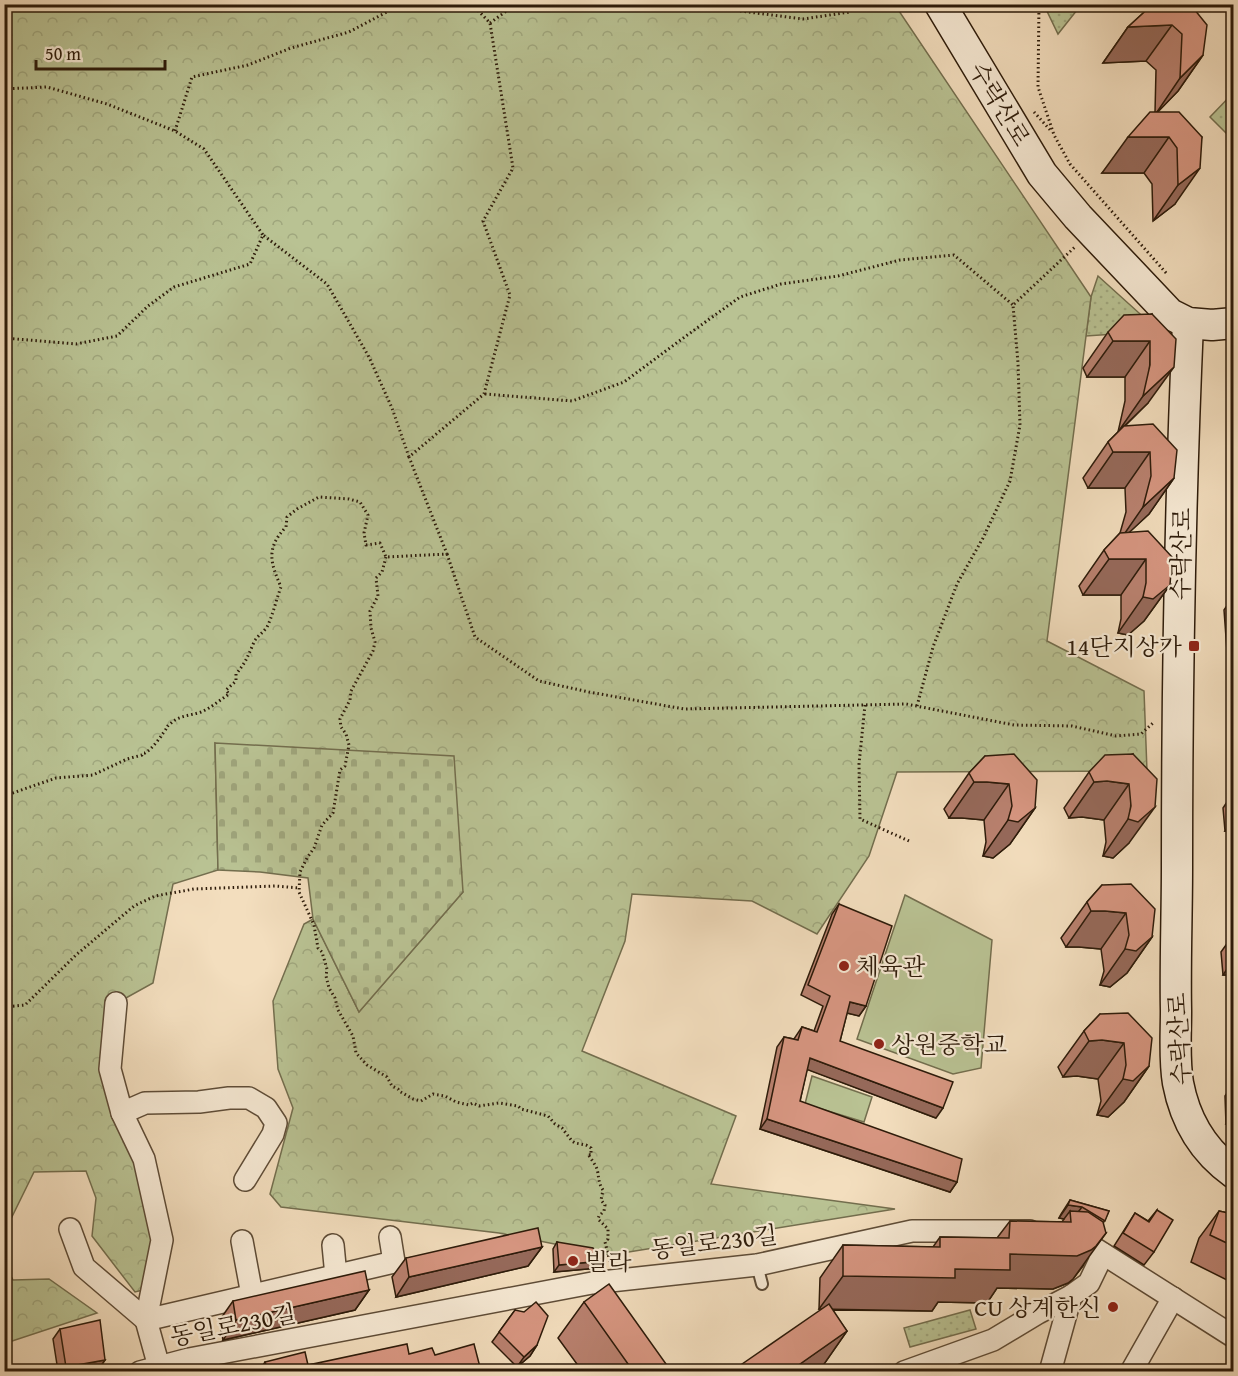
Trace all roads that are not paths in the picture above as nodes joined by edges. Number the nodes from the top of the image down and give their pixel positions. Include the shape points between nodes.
1 (940, 4) edge
2 (1233, 323) edge
3 (1188, 324) junction
4 (116, 1003) dead end
5 (122, 1113) junction
6 (1233, 1173) edge
7 (245, 1180) dead end
8 (70, 1229) dead end
9 (390, 1237) dead end
10 (242, 1241) dead end
11 (333, 1245) dead end
12 (1103, 1254) junction
13 (336, 1276) junction
14 (252, 1296) junction
15 (1071, 1296) junction
16 (1173, 1298) junction
17 (146, 1320) junction
18 (1233, 1336) edge
19 (149, 1369) edge
20 (1052, 1370) edge
21 (904, 1371) edge
22 (1131, 1371) edge

1 - 3 street, 수락산로 via 1042,174 1170,314
2 - 3 street
3 - 6 street, 수락산로 via 1178,702 1178,1083 1192,1127 1215,1158
4 - 5 street via 110,1069
5 - 7 street via 146,1103 249,1098 266,1108 276,1123
5 - 17 street via 144,1159 162,1240
8 - 17 street via 84,1267
9 - 13 street via 394,1262
10 - 14 street
11 - 13 street
12 - 15 street via 1089,1283
12 - 16 street, 동일로230길
12 - 19 street, 동일로230길 via 1066,1231 912,1232 759,1274 609,1280
13 - 14 street
14 - 17 street
15 - 20 street
15 - 21 street via 993,1340
16 - 18 street, 동일로230길
16 - 22 street
17 - 19 street

